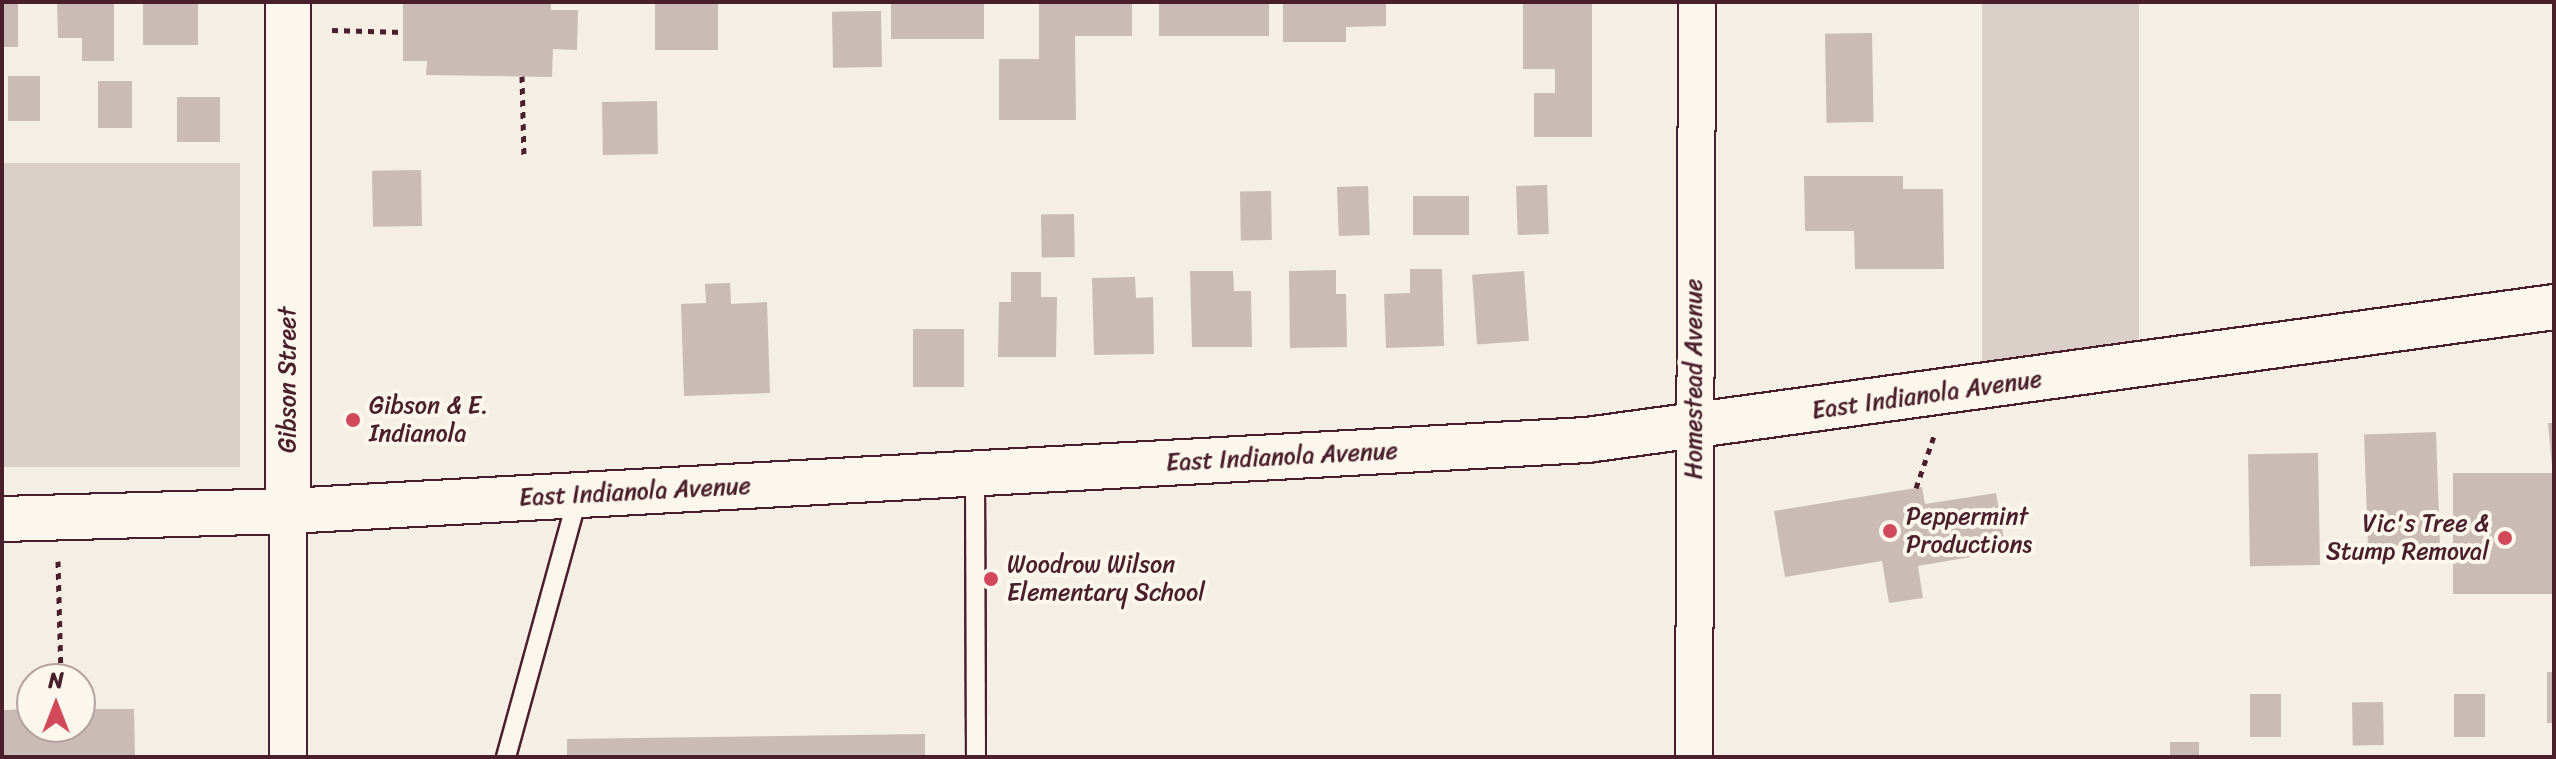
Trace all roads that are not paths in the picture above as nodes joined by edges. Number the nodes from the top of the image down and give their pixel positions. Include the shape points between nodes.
1 (288, 2) edge
2 (1697, 2) edge
3 (2554, 307) edge
4 (1693, 428) junction
5 (975, 473) junction
6 (578, 495) junction
7 (288, 511) junction
8 (2, 519) edge
9 (288, 757) edge
10 (506, 757) edge
11 (976, 757) edge
12 (1694, 757) edge

1 - 7 street, Gibson Street
2 - 4 street, Homestead Avenue
3 - 4 street, East Indianola Avenue
4 - 5 street, East Indianola Avenue via 1587,440
4 - 12 street, Homestead Avenue
5 - 6 street, East Indianola Avenue
5 - 11 lane
6 - 7 street, East Indianola Avenue
6 - 10 lane
7 - 8 street, East Indianola Avenue
7 - 9 street, Gibson Street

